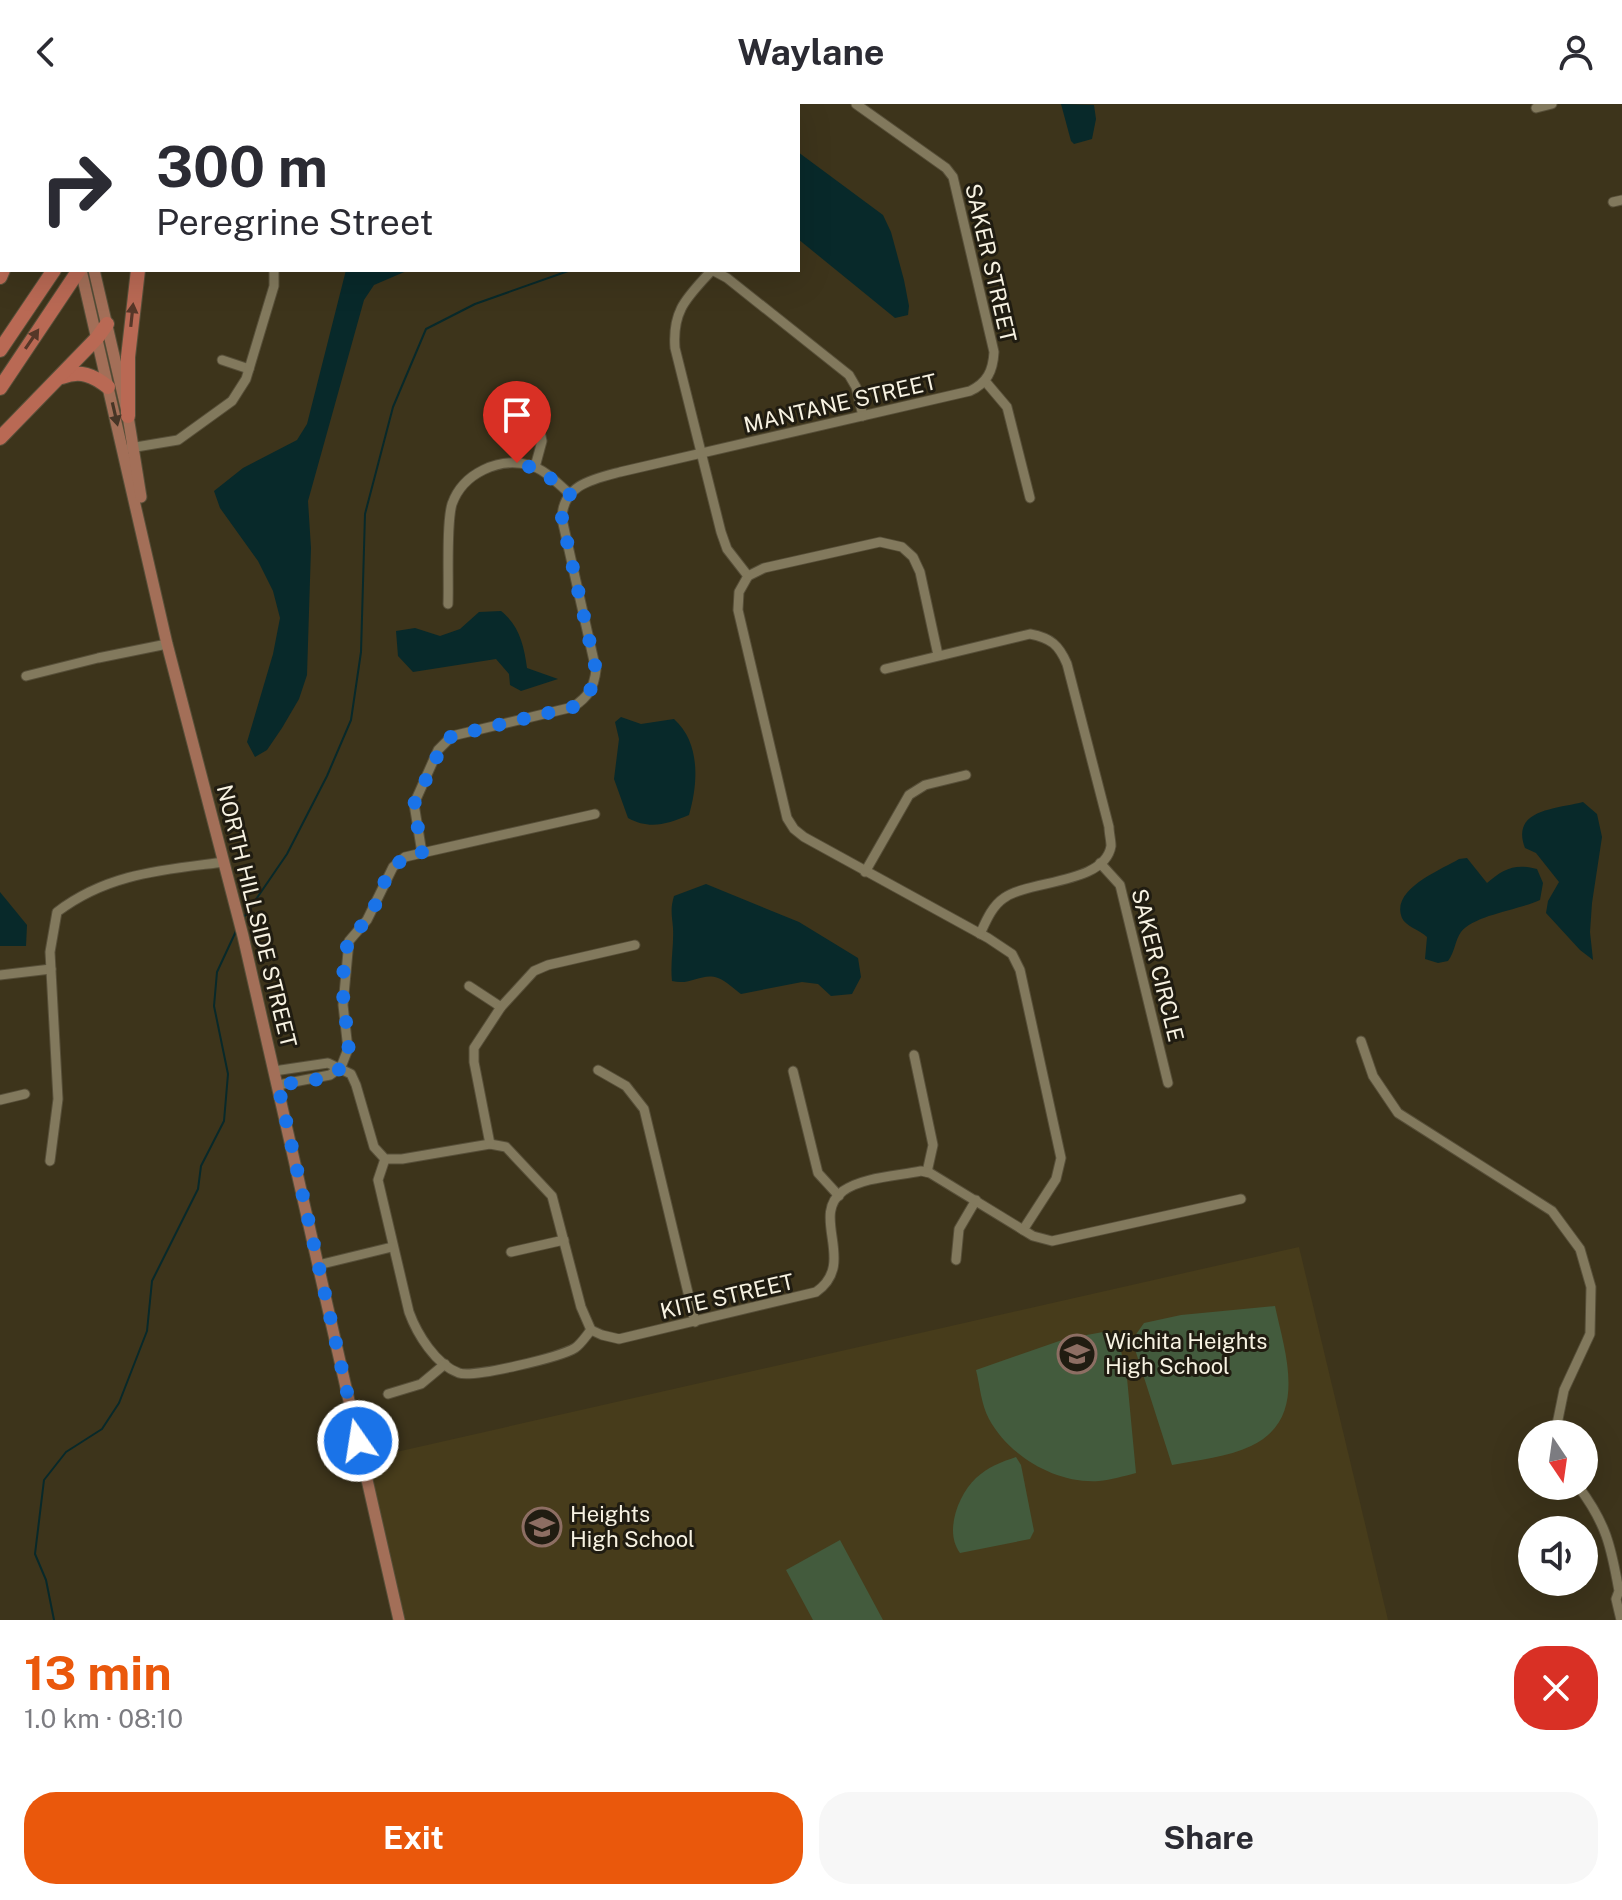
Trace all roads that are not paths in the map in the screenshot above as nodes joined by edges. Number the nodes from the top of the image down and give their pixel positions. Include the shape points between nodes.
1 (856, 104) edge
2 (1552, 104) edge
3 (1536, 108) dead end
4 (53, 272) edge
5 (79, 272) edge
6 (80, 272) edge
7 (94, 272) edge
8 (138, 272) edge
9 (274, 272) edge
10 (710, 272) edge
11 (716, 272) edge
12 (107, 324) junction
13 (97, 338) junction
14 (0, 350) edge
15 (222, 360) dead end
16 (249, 369) junction
17 (58, 379) junction
18 (985, 381) junction
19 (108, 387) junction
20 (0, 388) edge
21 (533, 400) dead end
22 (128, 416) junction
23 (863, 416) junction
24 (0, 438) edge
25 (128, 448) junction
26 (699, 454) junction
27 (535, 467) junction
28 (570, 494) junction
29 (1030, 498) dead end
30 (748, 576) junction
31 (448, 604) dead end
32 (167, 644) junction
33 (938, 655) junction
34 (885, 669) dead end
35 (26, 676) dead end
36 (966, 775) dead end
37 (595, 814) dead end
38 (422, 853) junction
39 (224, 862) junction
40 (1100, 863) junction
41 (865, 872) junction
42 (980, 934) junction
43 (635, 945) dead end
44 (51, 969) junction
45 (0, 975) edge
46 (469, 986) dead end
47 (501, 1007) junction
48 (1361, 1041) dead end
49 (914, 1055) dead end
50 (341, 1067) junction
51 (598, 1070) dead end
52 (274, 1071) junction
53 (793, 1071) dead end
54 (1168, 1083) dead end
55 (278, 1085) junction
56 (25, 1094) dead end
57 (0, 1100) edge
58 (490, 1144) junction
59 (385, 1159) junction
60 (50, 1161) dead end
61 (927, 1172) junction
62 (839, 1196) junction
63 (1241, 1199) dead end
64 (976, 1200) junction
65 (1023, 1230) junction
66 (564, 1240) junction
67 (392, 1247) junction
68 (511, 1252) dead end
69 (956, 1260) dead end
70 (318, 1265) junction
71 (695, 1322) junction
72 (591, 1330) junction
73 (445, 1364) junction
74 (388, 1394) dead end
75 (1558, 1420) edge
76 (1588, 1500) edge
77 (1621, 1592) edge
78 (399, 1620) edge
79 (1621, 1620) edge

1 - 18 street, SAKER STREET via 953,177 994,352
2 - 3 street
4 - 14 highway
20 -> 5 highway
6 - 13 main road
7 - 12 main road
22 -> 8 highway
9 - 16 street
10 - 26 street via 679,309 674,333
11 - 23 street via 849,375
12 - 13 highway
12 - 22 main road
13 - 17 highway
13 - 19 main road
15 - 16 street
16 - 25 street via 232,401 189,434 168,443
17 - 19 highway via 80,373
17 - 24 highway
18 - 23 street, MANTANE STREET via 970,391
18 - 29 street via 1007,407
19 -> 25 main road
21 - 27 street via 542,441
22 - 25 main road
23 - 26 street, MANTANE STREET
25 - 32 main road, NORTH HILLSIDE STREET
26 - 28 street, MANTANE STREET via 593,479
26 - 30 street via 723,539
27 - 28 street
27 - 31 street via 490,467 458,492 452,506
28 - 38 street via 562,519 596,670 592,688 573,707 444,742 414,804
30 - 33 street via 873,544 897,544 918,567
30 - 41 street via 739,592 738,610 787,818 799,833
32 - 35 street
32 - 39 main road, NORTH HILLSIDE STREET
33 - 34 street
33 - 40 street via 1030,634 1047,637 1060,647 1109,827 1111,847
36 - 41 street via 925,785 909,795
37 - 38 street
38 - 50 street via 393,867 367,920 349,941 343,1005 348,1049
39 - 44 street via 107,882 76,897 57,912
39 - 52 main road, NORTH HILLSIDE STREET
40 - 42 street via 1089,872 1008,894 994,907
40 - 54 street, SAKER CIRCLE via 1120,885
41 - 42 street
42 - 65 street via 1007,949 1020,970 1061,1153 1058,1175
43 - 47 street via 534,971
44 - 45 street
44 - 60 street via 58,1099
46 - 47 street
47 - 58 street via 474,1048
48 - 75 street via 1373,1076 1398,1113 1552,1211 1580,1249 1591,1287 1590,1334 1564,1390
49 - 61 street via 933,1145
50 - 52 street via 328,1063
50 - 55 street via 330,1075
50 - 59 street via 351,1074 374,1147
51 - 71 street via 626,1086 644,1109
52 - 55 main road, NORTH HILLSIDE STREET
53 - 62 street via 818,1173
55 - 70 main road, NORTH HILLSIDE STREET
56 - 57 street
58 - 59 street
58 - 66 street via 506,1147 546,1189 557,1207
59 - 67 street via 378,1180
61 - 62 street via 862,1183
61 - 64 street
62 - 71 street, KITE STREET via 830,1217 835,1264 825,1286 804,1297
63 - 65 street via 1052,1241
64 - 65 street
64 - 69 street via 959,1229
66 - 68 street
66 - 72 street
67 - 70 street
67 - 73 street via 414,1324
70 - 78 main road, NORTH HILLSIDE STREET
71 - 72 street, KITE STREET via 619,1339
72 - 73 street via 573,1349 547,1358 466,1375
73 - 74 street via 421,1384
76 - 77 street via 1606,1531
77 - 79 street via 1616,1599

